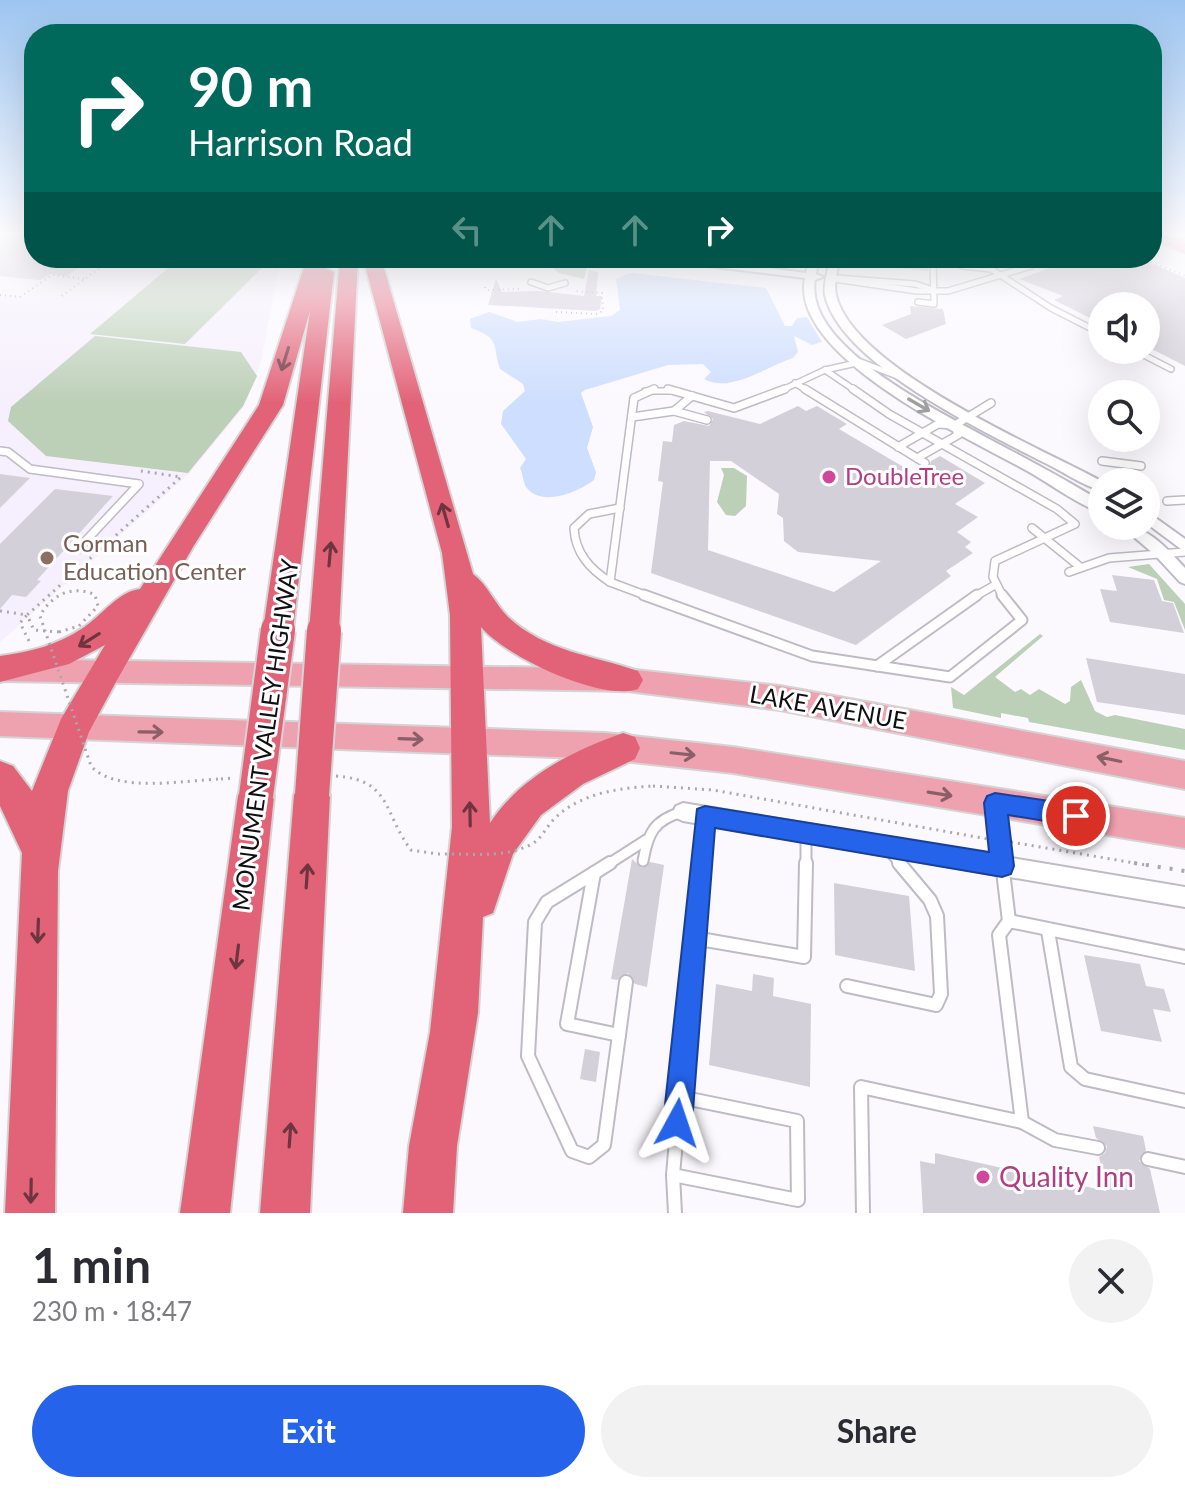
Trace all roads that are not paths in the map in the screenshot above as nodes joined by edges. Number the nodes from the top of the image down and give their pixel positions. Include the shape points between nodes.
1 (306, 290) edge
2 (322, 290) edge
3 (347, 290) edge
4 (381, 290) edge
5 (809, 290) edge
6 (830, 290) edge
7 (903, 290) edge
8 (932, 290) junction
9 (961, 290) edge
10 (1023, 290) edge
11 (918, 302) dead end
12 (1088, 326) edge
13 (854, 362) junction
14 (1160, 363) edge
15 (1171, 369) dead end
16 (825, 370) junction
17 (905, 379) junction
18 (795, 383) junction
19 (692, 396) junction
20 (991, 403) dead end
21 (674, 411) junction
22 (968, 415) junction
23 (632, 417) junction
24 (707, 420) dead end
25 (955, 425) junction
26 (923, 433) junction
27 (942, 444) junction
28 (898, 447) junction
29 (0, 451) edge
30 (917, 458) junction
31 (1102, 461) dead end
32 (925, 463) dead end
33 (1141, 466) dead end
34 (1088, 479) edge
35 (1088, 500) edge
36 (1185, 500) edge
37 (1167, 501) dead end
38 (620, 508) junction
39 (1032, 528) dead end
40 (1160, 528) edge
41 (1047, 537) junction
42 (1146, 540) edge
43 (181, 544) junction
44 (78, 549) dead end
45 (1159, 550) junction
46 (1185, 550) edge
47 (1079, 566) junction
48 (460, 570) junction
49 (1069, 572) dead end
50 (1185, 578) edge
51 (610, 582) junction
52 (995, 585) junction
53 (877, 666) junction
54 (0, 669) edge
55 (106, 671) junction
56 (466, 675) junction
57 (627, 680) junction
58 (0, 724) edge
59 (73, 729) junction
60 (468, 740) junction
61 (623, 748) junction
62 (1185, 775) edge
63 (0, 777) edge
64 (995, 803) junction
65 (683, 812) joint
66 (705, 816) junction
67 (806, 833) junction
68 (1185, 833) edge
69 (646, 840) junction
70 (886, 847) junction
71 (41, 853) junction
72 (643, 861) dead end
73 (1002, 866) junction
74 (594, 872) junction
75 (1185, 897) edge
76 (1009, 921) junction
77 (1048, 931) junction
78 (694, 938) junction
79 (1185, 957) edge
80 (626, 982) dead end
81 (847, 986) dead end
82 (452, 1031) junction
83 (619, 1035) junction
84 (680, 1097) junction
85 (1185, 1101) edge
86 (1022, 1122) junction
87 (1098, 1148) dead end
88 (1148, 1159) dead end
89 (1185, 1167) edge
90 (673, 1175) junction
91 (30, 1213) edge
92 (205, 1213) edge
93 (285, 1213) edge
94 (428, 1213) edge
95 (675, 1213) edge
96 (863, 1213) edge

1 -> 43 highway via 271,405
2 -> 92 highway, MONUMENT VALLEY HIGHWAY, bridge via 278,630 239,787
93 -> 3 highway, MONUMENT VALLEY HIGHWAY, bridge
48 -> 4 highway
5 - 13 street via 816,314
6 - 17 street via 834,309 852,336
7 - 8 lane
8 - 9 lane
8 - 11 lane via 934,304
10 - 12 lane
13 - 16 lane
13 - 17 lane via 873,364
13 -> 25 street
14 - 15 lane
16 - 18 lane
16 - 26 lane
17 - 22 street
18 - 19 lane via 741,407
18 - 28 lane
19 - 21 lane
19 - 23 lane via 668,389 646,391 634,398
20 - 22 lane
21 - 23 lane
21 - 24 lane
22 - 25 lane
22 - 34 street
23 - 38 lane
25 - 26 lane via 938,424
25 - 27 lane via 958,435
25 - 35 street
26 - 27 lane
26 - 28 lane
27 - 30 lane
27 - 41 lane via 1075,524
28 - 30 lane
29 - 44 lane via 30,469 139,484
30 - 32 lane
31 - 33 lane
36 - 37 lane
38 - 51 lane
38 - 51 lane via 589,514 574,528 587,564
39 - 41 lane
40 - 46 street
41 - 47 lane
41 - 52 lane via 995,561
42 - 45 street
43 -> 54 highway via 136,601 89,641 38,663
43 - 55 highway
45 - 46 lane
45 - 47 lane
45 - 50 street
47 - 49 lane
48 - 56 highway
48 - 57 highway via 482,612 503,633 573,668
51 - 53 lane via 812,656
52 - 53 lane
52 - 53 lane via 1022,620 950,677
54 - 55 main road, LAKE AVENUE
55 - 56 main road, LAKE AVENUE
55 - 59 highway
56 - 57 main road, LAKE AVENUE
56 - 60 highway
62 -> 57 main road, LAKE AVENUE via 780,698
58 - 59 main road
59 -> 60 main road
59 - 71 highway via 47,800
60 - 61 main road
82 -> 60 highway via 471,827
61 -> 64 main road via 733,760
61 - 82 highway via 545,787 506,826 483,881
63 - 71 highway via 24,810
64 - 68 main road
64 - 73 lane
65 - 66 street
65 - 69 lane via 661,817
66 - 67 street
66 - 78 lane
67 - 70 street
67 - 78 lane via 804,957
69 - 72 lane
69 - 74 lane
70 - 73 street
70 - 81 lane via 934,908 941,994 936,1005
71 -> 91 highway
73 - 75 street
73 - 76 lane
74 - 83 lane via 567,1024
74 - 83 lane via 547,902 535,922 528,1056 572,1151 589,1157 604,1145
76 - 77 lane
76 - 86 lane via 999,935
77 - 79 lane
77 - 85 lane via 1071,1067 1085,1079
78 - 84 lane
80 - 83 lane
82 - 94 highway
84 - 90 lane
84 - 90 lane via 797,1121 798,1200
86 - 87 lane via 1055,1140
86 - 96 lane via 861,1087
88 - 89 lane
90 - 95 lane

